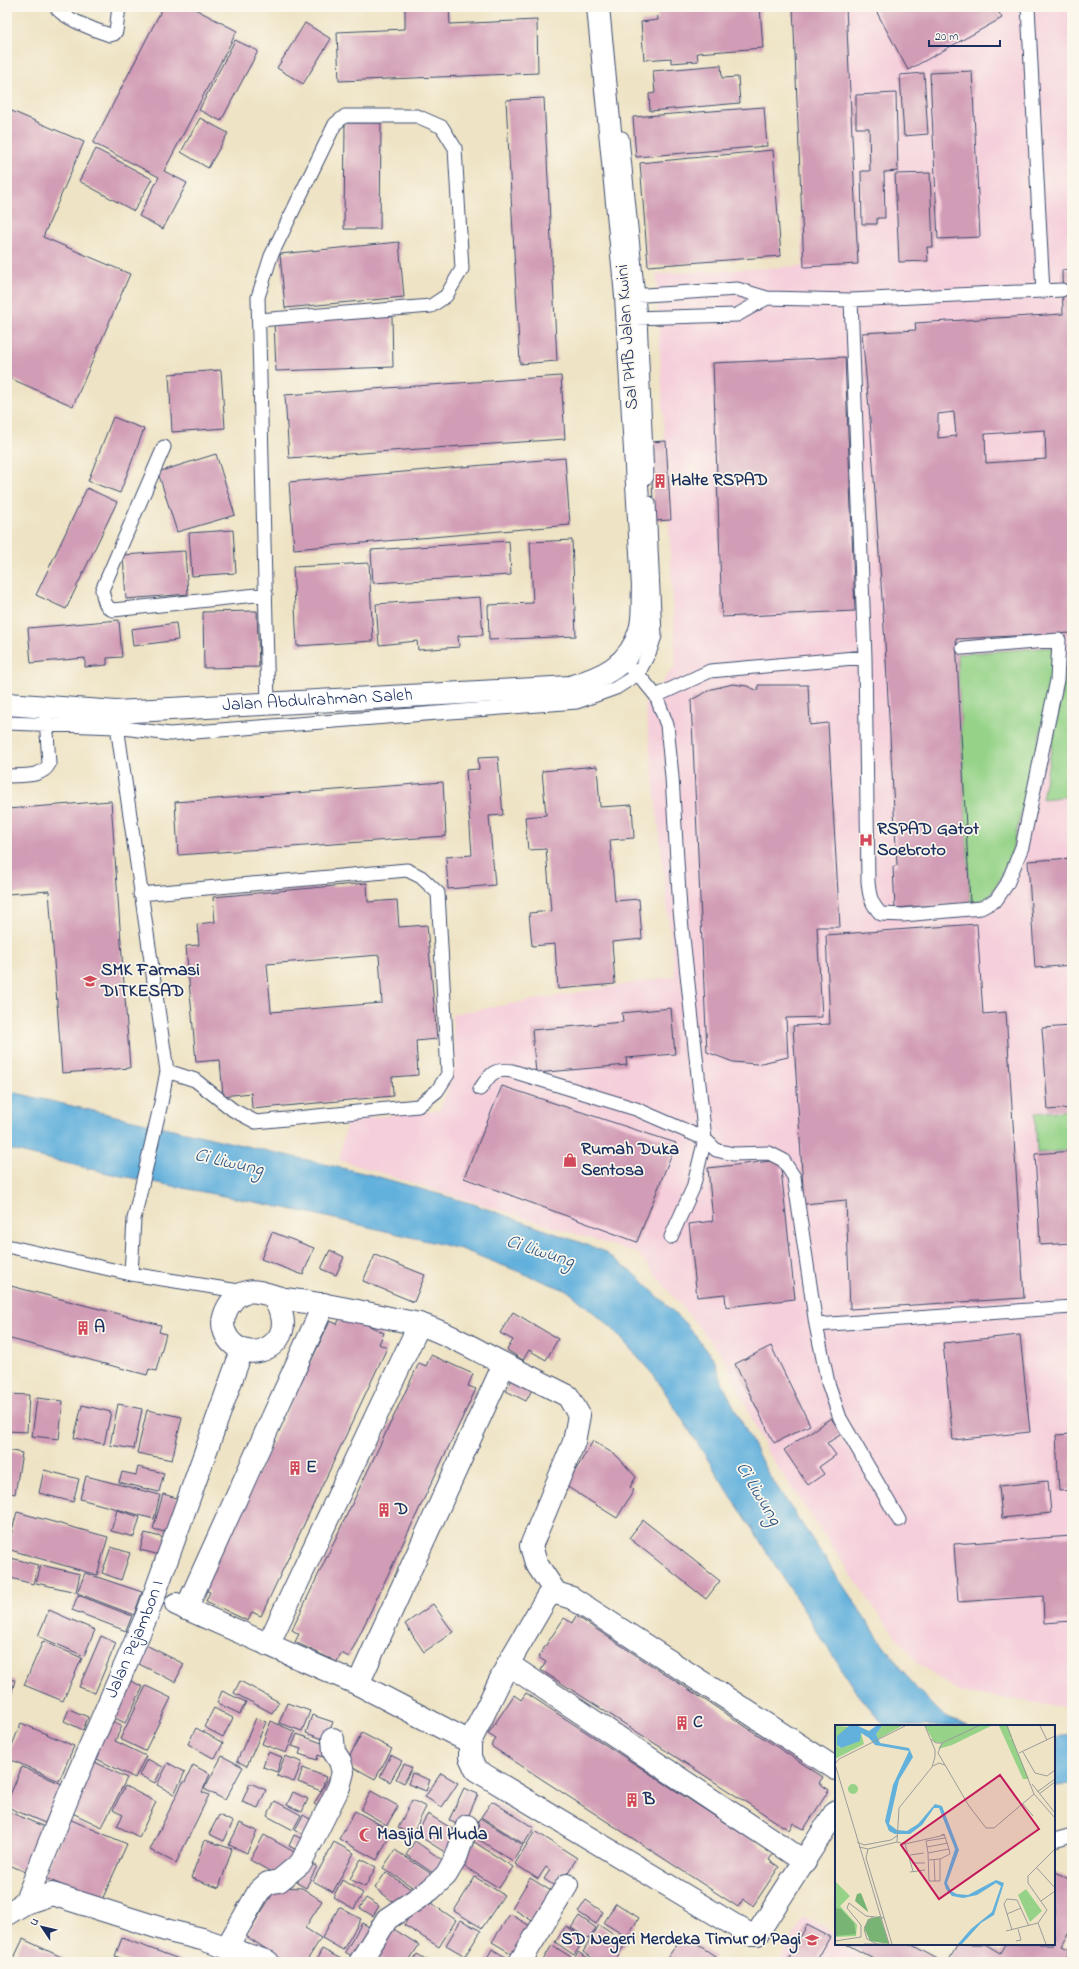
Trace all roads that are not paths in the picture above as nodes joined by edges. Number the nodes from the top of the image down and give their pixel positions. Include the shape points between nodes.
1 (56, 7) edge
2 (119, 7) edge
3 (598, 7) edge
4 (608, 7) edge
5 (1028, 7) edge
6 (1062, 290) dead end
7 (1043, 292) junction
8 (632, 296) junction
9 (767, 298) junction
10 (851, 300) junction
11 (634, 318) junction
12 (259, 320) junction
13 (164, 448) dead end
14 (266, 594) junction
15 (963, 648) dead end
16 (865, 657) junction
17 (630, 669) junction
18 (656, 696) junction
19 (7, 704) edge
20 (268, 704) junction
21 (46, 715) junction
22 (116, 720) junction
23 (7, 723) edge
24 (7, 776) edge
25 (140, 894) junction
26 (167, 1071) junction
27 (480, 1089) dead end
28 (705, 1140) junction
29 (671, 1237) dead end
30 (7, 1246) edge
31 (131, 1274) junction
32 (246, 1292) junction
33 (272, 1297) junction
34 (324, 1304) junction
35 (1072, 1307) edge
36 (419, 1324) junction
37 (816, 1325) junction
38 (242, 1350) junction
39 (504, 1364) junction
40 (899, 1520) dead end
41 (556, 1593) junction
42 (268, 1645) junction
43 (508, 1664) junction
44 (358, 1684) junction
45 (333, 1739) dead end
46 (470, 1742) junction
47 (835, 1768) edge
48 (835, 1813) edge
49 (467, 1826) dead end
50 (1072, 1835) edge
51 (1055, 1840) edge
52 (805, 1862) junction
53 (567, 1885) dead end
54 (25, 1903) junction
55 (7, 1914) edge
56 (227, 1947) junction
57 (268, 1962) edge
58 (360, 1962) edge
59 (520, 1962) edge

1 - 2 lane via 67,17 112,35 116,30
3 - 8 street, Sal PHB Jalan Kwini
4 - 8 lane
5 - 7 lane
6 - 7 lane
7 - 10 lane
8 - 9 lane via 737,289
8 - 11 street, Sal PHB Jalan Kwini
9 - 10 lane
9 - 11 lane via 737,315
10 - 16 lane
11 - 17 street, Sal PHB Jalan Kwini via 643,587 640,630 632,649
12 - 12 lane via 258,297 271,256 335,124 345,116 417,116 442,127 455,148 462,269 446,296 430,306
12 - 14 lane
13 - 14 lane via 102,590 105,604 113,610
14 - 20 lane
15 - 16 lane via 1058,640 1057,680 1022,847 1007,884 996,900 981,908 903,915 881,914 874,906 868,881
16 - 18 lane via 710,671
17 - 18 lane
17 - 20 street, Jalan Abdulrahman Saleh via 570,687
17 - 22 lane via 616,688 577,702 170,734
18 - 28 lane via 667,725 671,754 680,910
19 - 21 street, Jalan Abdulrahman Saleh
20 - 22 street, Jalan Abdulrahman Saleh
21 - 22 street, Jalan Abdulrahman Saleh
21 - 23 lane
21 - 24 lane via 46,770 40,774
22 - 25 lane
25 - 26 lane
25 - 26 lane via 407,870 421,877 438,893 448,1074 437,1091 418,1106 256,1122 233,1110 195,1080
26 - 31 lane via 134,1219
27 - 28 lane via 497,1070 512,1071 636,1109
28 - 29 lane via 693,1188
28 - 37 lane via 716,1150 733,1154 769,1153 783,1160 794,1177
30 - 31 lane
31 - 32 lane
32 - 33 street via 258,1292
32 - 38 street via 235,1297 227,1306 223,1319 226,1337
33 - 34 street
33 - 38 street via 282,1317 280,1336 274,1345 265,1350
34 - 36 street
34 - 42 street via 181,1606
35 - 37 lane
36 - 39 street
36 - 42 street
37 - 40 lane via 828,1382 840,1418
38 - 54 street, Jalan Pejambon I via 147,1615
39 - 41 street via 568,1396 579,1415 574,1442 530,1546 536,1563
39 - 44 street
41 - 43 street via 547,1596
41 - 47 street via 572,1598
42 - 44 street
43 - 46 street
43 - 52 street
44 - 46 street
45 - 56 street via 334,1752 343,1772 339,1787 301,1863 279,1881 268,1883 259,1891
46 - 52 street via 470,1757 476,1770 749,1934 757,1934
48 - 52 street
49 - 58 street via 456,1858 446,1875 430,1890 387,1918
50 - 51 lane
53 - 59 street
54 - 55 street
54 - 56 street via 52,1894
56 - 57 street

